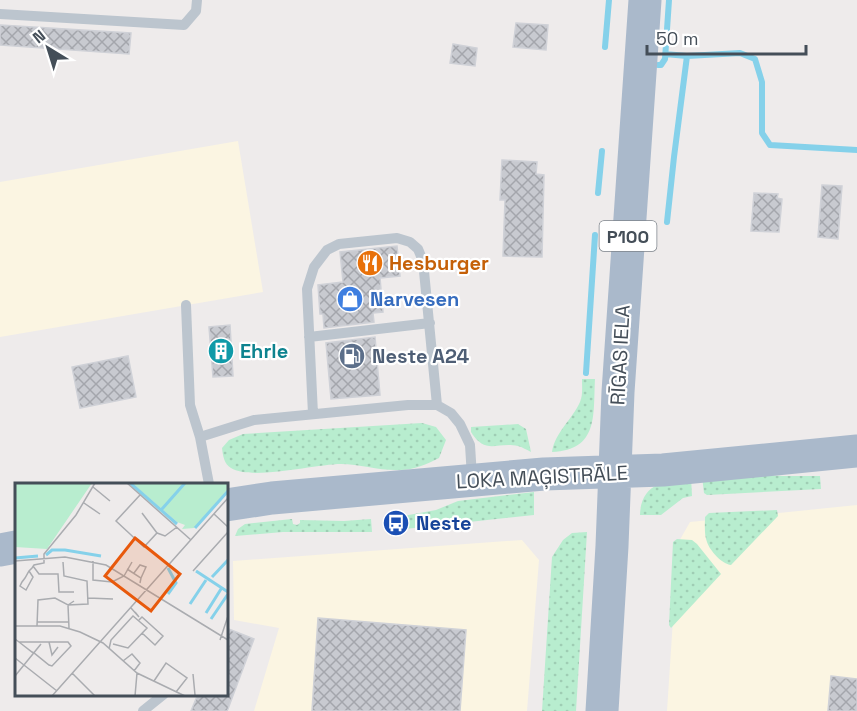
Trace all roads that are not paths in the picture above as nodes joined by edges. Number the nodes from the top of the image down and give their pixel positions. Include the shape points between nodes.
1 (197, 0) edge
2 (645, 0) edge
3 (0, 14) edge
4 (186, 305) dead end
5 (430, 323) junction
6 (309, 337) junction
7 (437, 405) junction
8 (313, 414) junction
9 (200, 437) junction
10 (857, 450) edge
11 (614, 471) junction
12 (472, 480) junction
13 (209, 483) edge
14 (228, 505) edge
15 (15, 547) edge
16 (0, 550) edge
17 (162, 696) edge
18 (143, 711) edge
19 (602, 711) edge

1 - 3 lane via 196,11 184,25
2 - 11 main road, RĪGAS IELA / P100
4 - 9 lane via 190,405
5 - 6 lane
5 - 6 lane via 423,261 410,242 397,238 339,244 327,250 310,278
5 - 7 lane
6 - 8 lane
7 - 8 lane
7 - 12 lane via 451,413 470,445
8 - 9 lane via 254,420
9 - 13 lane
10 - 11 main road, LOKA MAĢISTRĀLE via 663,470
11 - 12 main road, LOKA MAĢISTRĀLE
11 - 19 main road, RĪGAS IELA
12 - 14 main road, LOKA MAĢISTRĀLE
15 - 16 main road
17 - 18 lane

